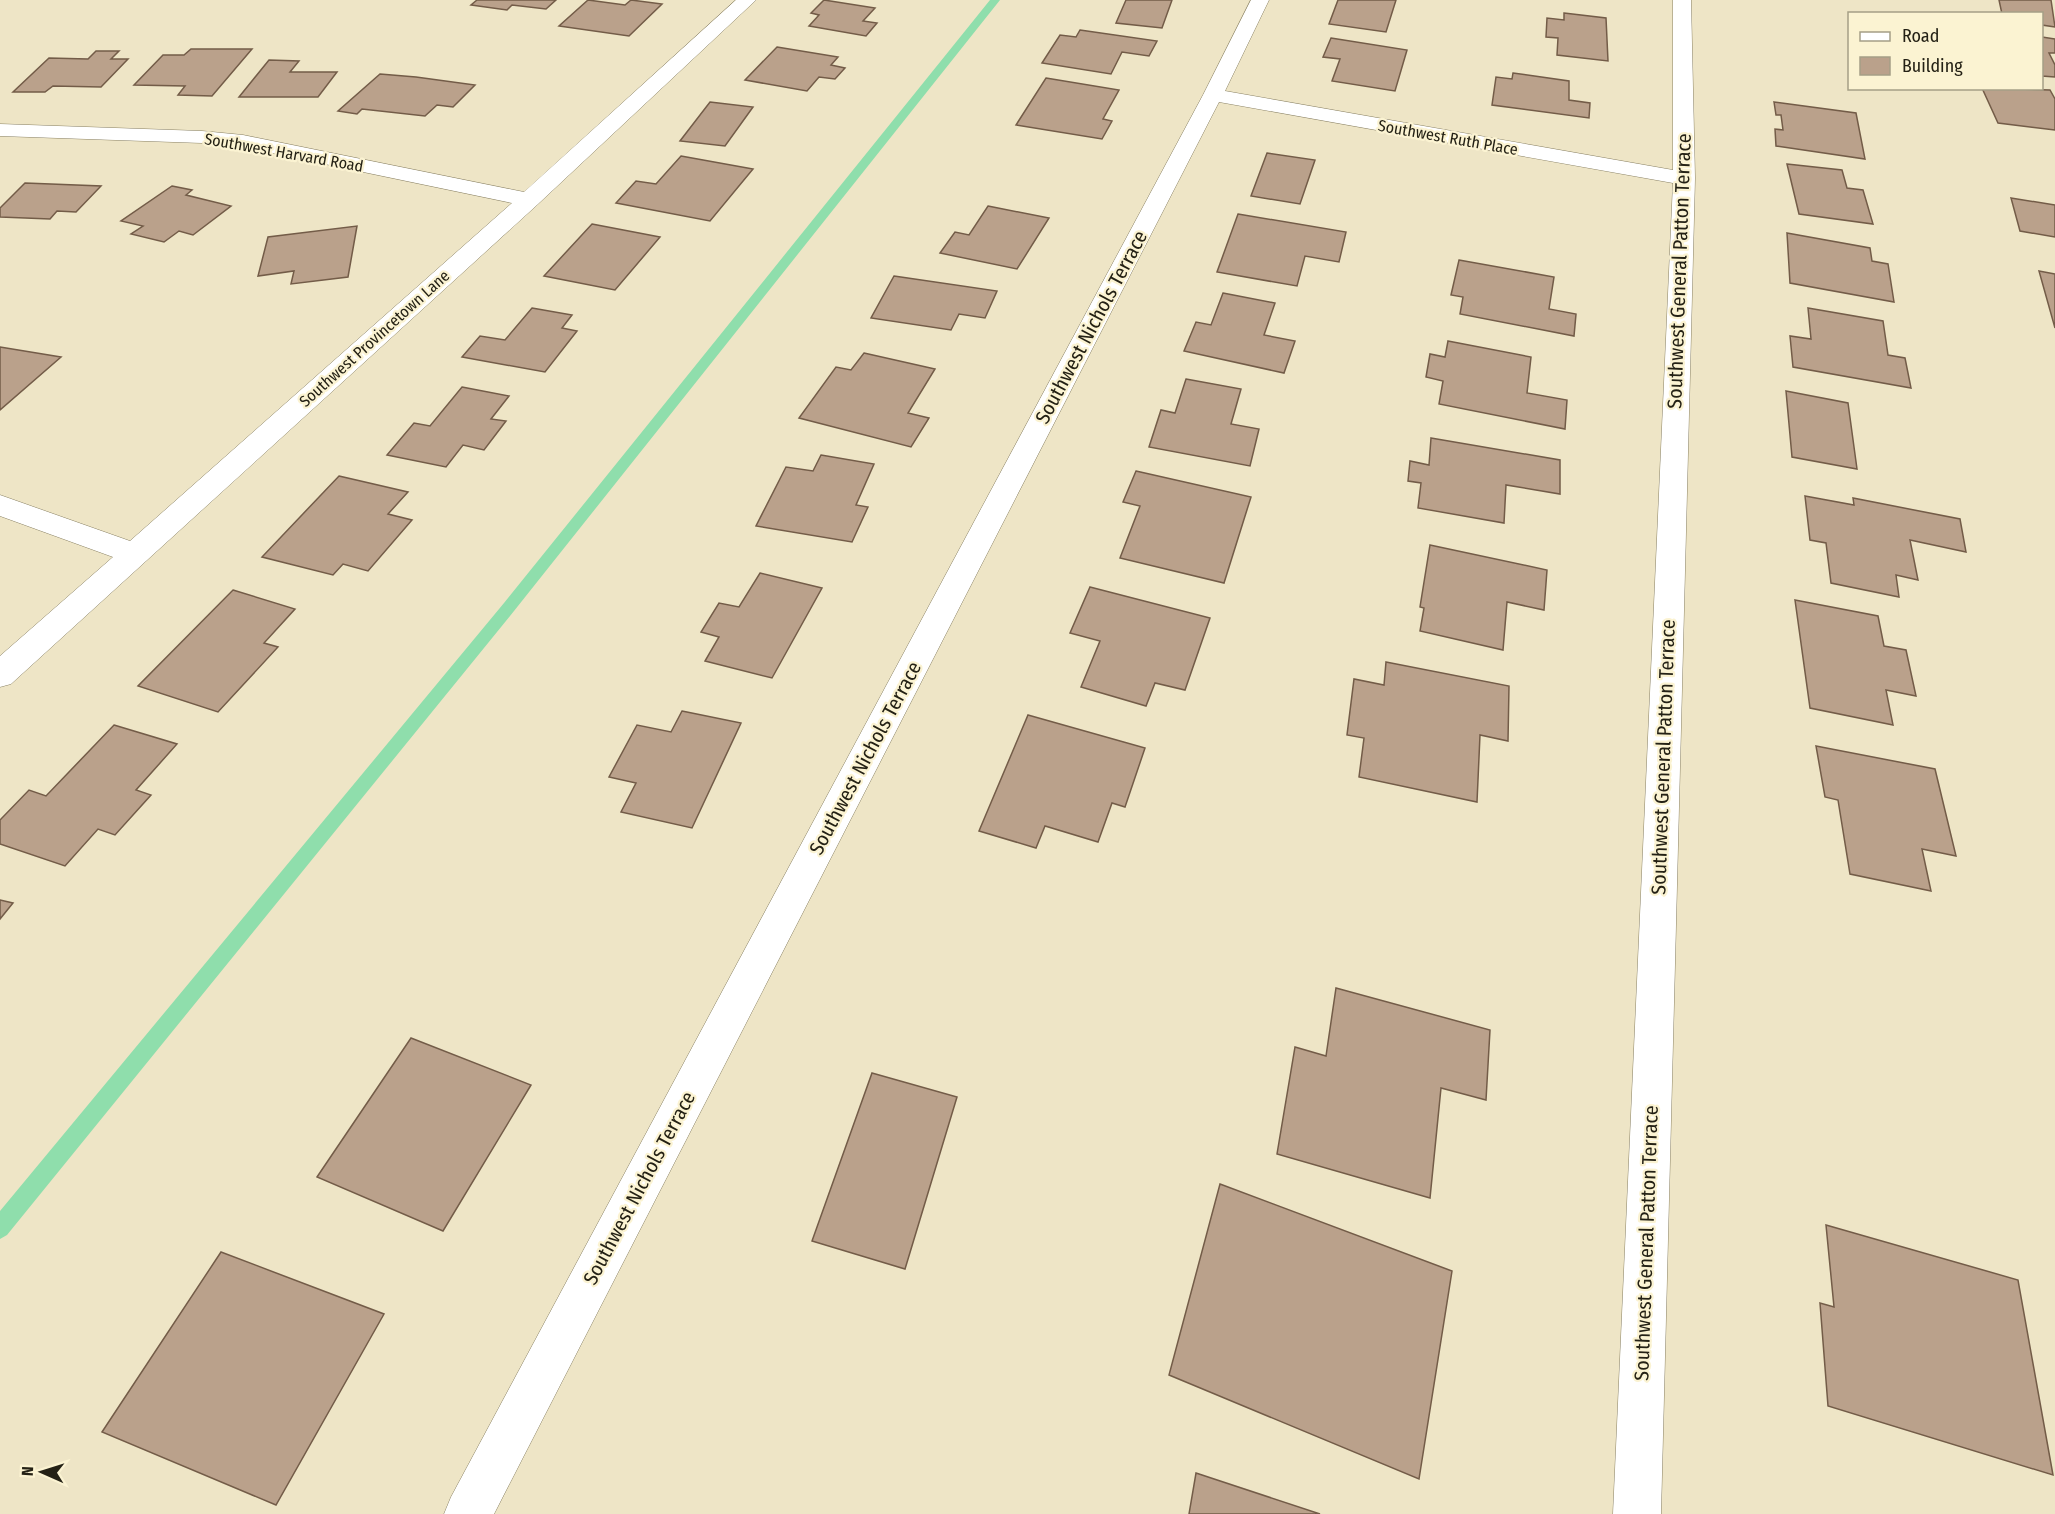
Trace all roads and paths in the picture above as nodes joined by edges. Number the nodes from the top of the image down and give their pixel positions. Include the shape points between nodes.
1 (747, 0) edge
2 (1260, 0) edge
3 (1682, 0) edge
4 (1213, 95) junction
5 (0, 130) edge
6 (1684, 178) junction
7 (529, 200) junction
8 (0, 505) edge
9 (134, 553) junction
10 (0, 675) edge
11 (468, 1514) edge
12 (1637, 1514) edge

1 - 7 street, Southwest Provincetown Lane
2 - 4 street, Southwest Nichols Terrace
3 - 6 street, Southwest General Patton Terrace
4 - 6 street, Southwest Ruth Place
4 - 11 street, Southwest Nichols Terrace
5 - 7 street, Southwest Harvard Road via 202,136 243,141
6 - 12 street, Southwest General Patton Terrace
7 - 9 street, Southwest Provincetown Lane
8 - 9 street
9 - 10 street, Southwest Provincetown Lane

